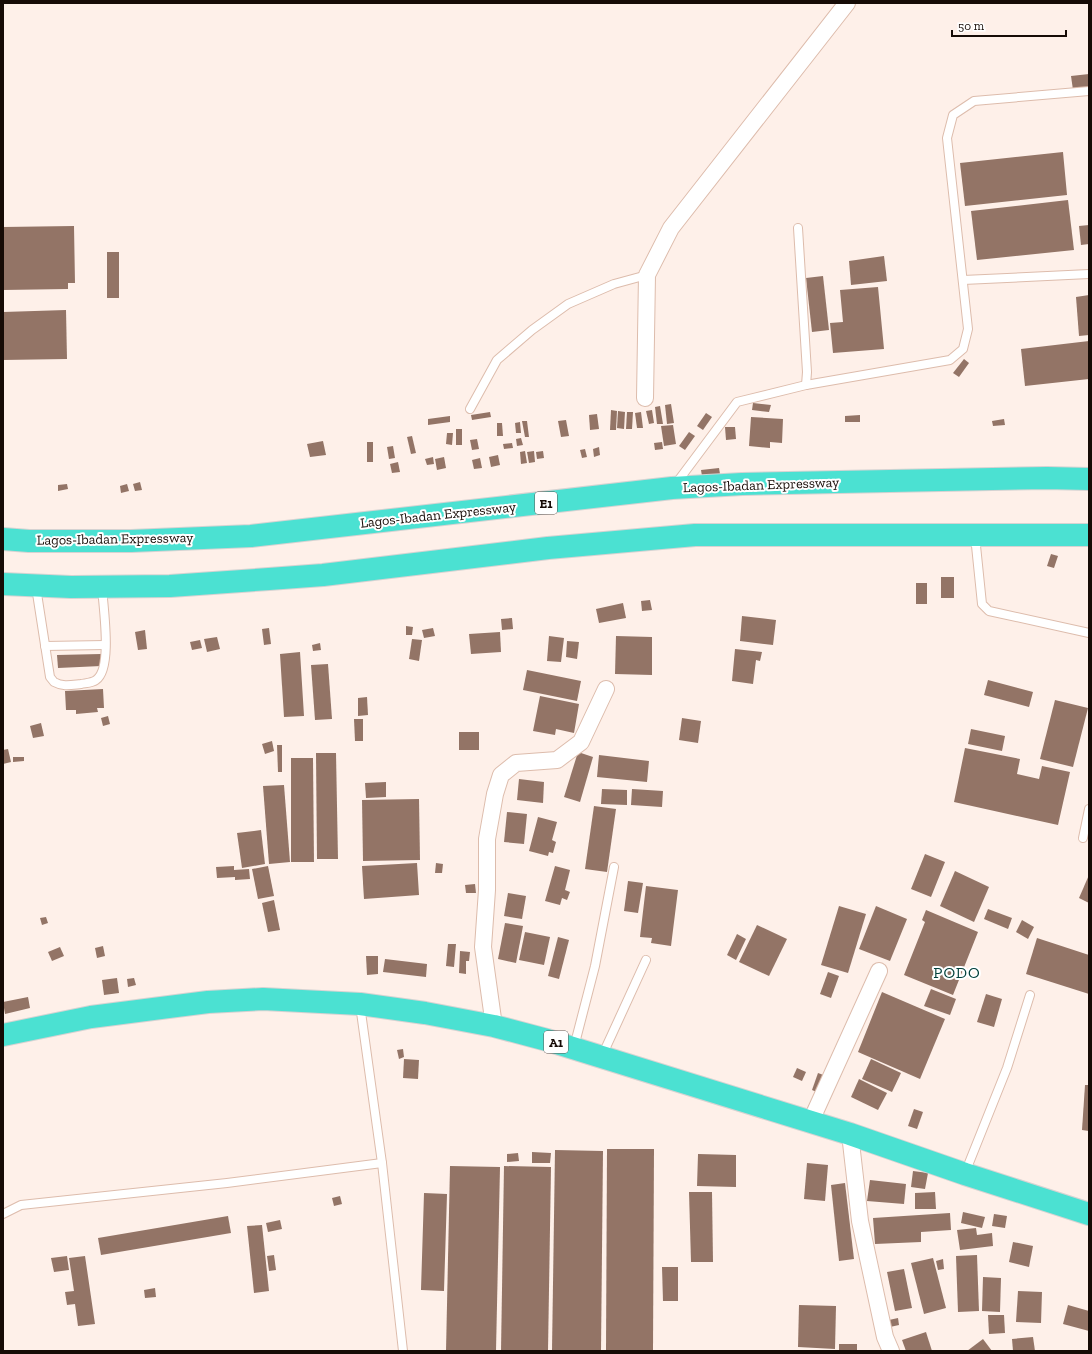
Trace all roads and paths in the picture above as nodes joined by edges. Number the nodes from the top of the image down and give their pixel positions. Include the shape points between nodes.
1 (847, 3) edge
2 (1089, 91) edge
3 (798, 228) dead end
4 (1089, 274) edge
5 (648, 275) junction
6 (963, 280) junction
7 (806, 385) junction
8 (645, 398) dead end
9 (470, 408) dead end
10 (1089, 479) edge
11 (672, 488) junction
12 (974, 535) junction
13 (1089, 535) edge
14 (3, 538) edge
15 (3, 584) edge
16 (36, 586) junction
17 (102, 587) junction
18 (1089, 633) edge
19 (105, 645) junction
20 (45, 646) junction
21 (606, 690) dead end
22 (1089, 809) edge
23 (1083, 838) dead end
24 (614, 867) dead end
25 (646, 960) dead end
26 (879, 971) dead end
27 (1030, 995) dead end
28 (360, 1004) junction
29 (494, 1026) junction
30 (3, 1035) edge
31 (574, 1048) junction
32 (601, 1057) junction
33 (810, 1123) junction
34 (850, 1134) junction
35 (382, 1163) junction
36 (965, 1174) junction
37 (3, 1214) edge
38 (1089, 1214) edge
39 (402, 1351) edge
40 (891, 1351) edge

1 - 5 street via 671,228
2 - 6 lane via 974,101 953,115 947,138
3 - 7 lane
4 - 6 lane
5 - 8 street
5 - 9 lane via 614,284 568,304 532,330 497,360
6 - 7 lane via 968,329 963,349 950,360
7 - 11 lane via 737,402
10 - 11 highway, Lagos-Ibadan Expressway / E1 via 900,480
11 - 14 highway, Lagos-Ibadan Expressway / E1 via 251,536 131,541 29,541
12 - 13 highway
12 - 17 highway via 695,535 548,548 324,575 170,586
12 - 18 lane via 982,604 989,611
15 - 16 highway
16 - 17 highway
16 - 20 lane
17 - 19 lane
19 - 20 lane
19 - 20 lane via 106,660 97,680 65,686 54,682 50,676
21 - 29 street via 581,742 557,760 516,763 501,775 487,839 483,947
22 - 23 lane
24 - 31 lane via 595,966
25 - 32 lane
26 - 33 street
27 - 36 lane via 1007,1068
28 - 29 highway, A1
28 - 30 highway, A1 via 263,999 208,1002 91,1017
28 - 35 lane
29 - 31 highway, A1
31 - 32 highway, A1
32 - 33 highway, A1
33 - 34 highway, A1
34 - 36 highway, A1
34 - 40 street via 860,1221 885,1337
35 - 37 lane via 21,1205
35 - 39 lane
36 - 38 highway, A1

